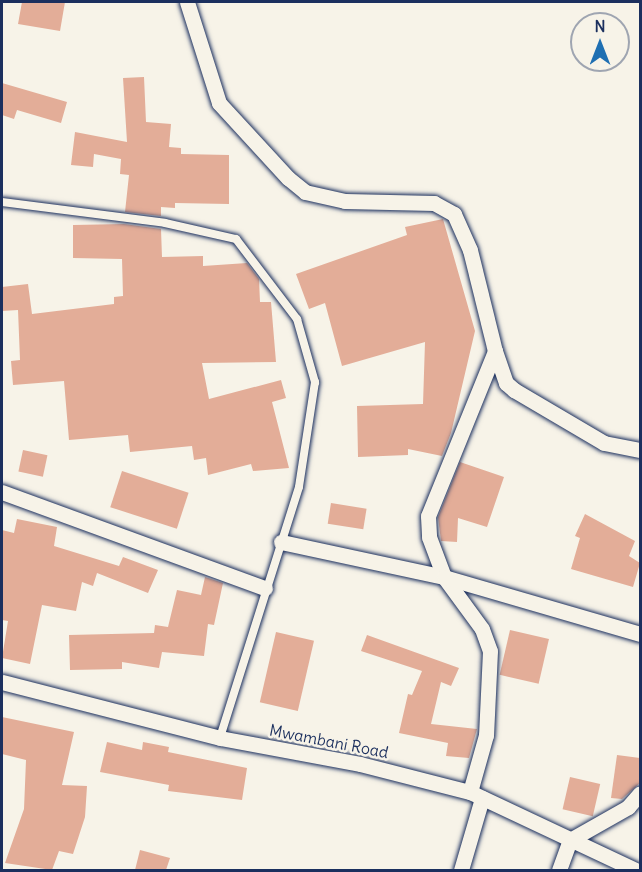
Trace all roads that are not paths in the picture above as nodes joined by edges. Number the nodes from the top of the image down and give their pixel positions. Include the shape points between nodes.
1 (186, 2) edge
2 (2, 202) edge
3 (495, 351) junction
4 (640, 450) edge
5 (2, 492) edge
6 (281, 542) junction
7 (444, 578) junction
8 (265, 588) junction
9 (640, 634) edge
10 (2, 682) edge
11 (220, 738) junction
12 (640, 793) edge
13 (476, 795) junction
14 (570, 840) junction
15 (461, 870) edge
16 (559, 870) edge
17 (636, 870) edge

1 - 3 street via 219,103 305,192 345,201 434,203 453,214 470,250
2 - 6 lane via 165,223 236,239 264,272 297,320 315,382 299,487
3 - 4 street via 506,383 514,390 604,443
3 - 7 street via 431,503 429,537
5 - 8 street
6 - 7 street
6 - 8 lane
7 - 9 street
7 - 13 street via 482,629 490,651 486,735
8 - 11 lane
10 - 11 street, Mwambani Road
11 - 13 street, Mwambani Road via 360,764
12 - 14 street via 628,807
13 - 14 street, Mwambani Road
13 - 15 street
14 - 16 street
14 - 17 street, Mwambani Road

